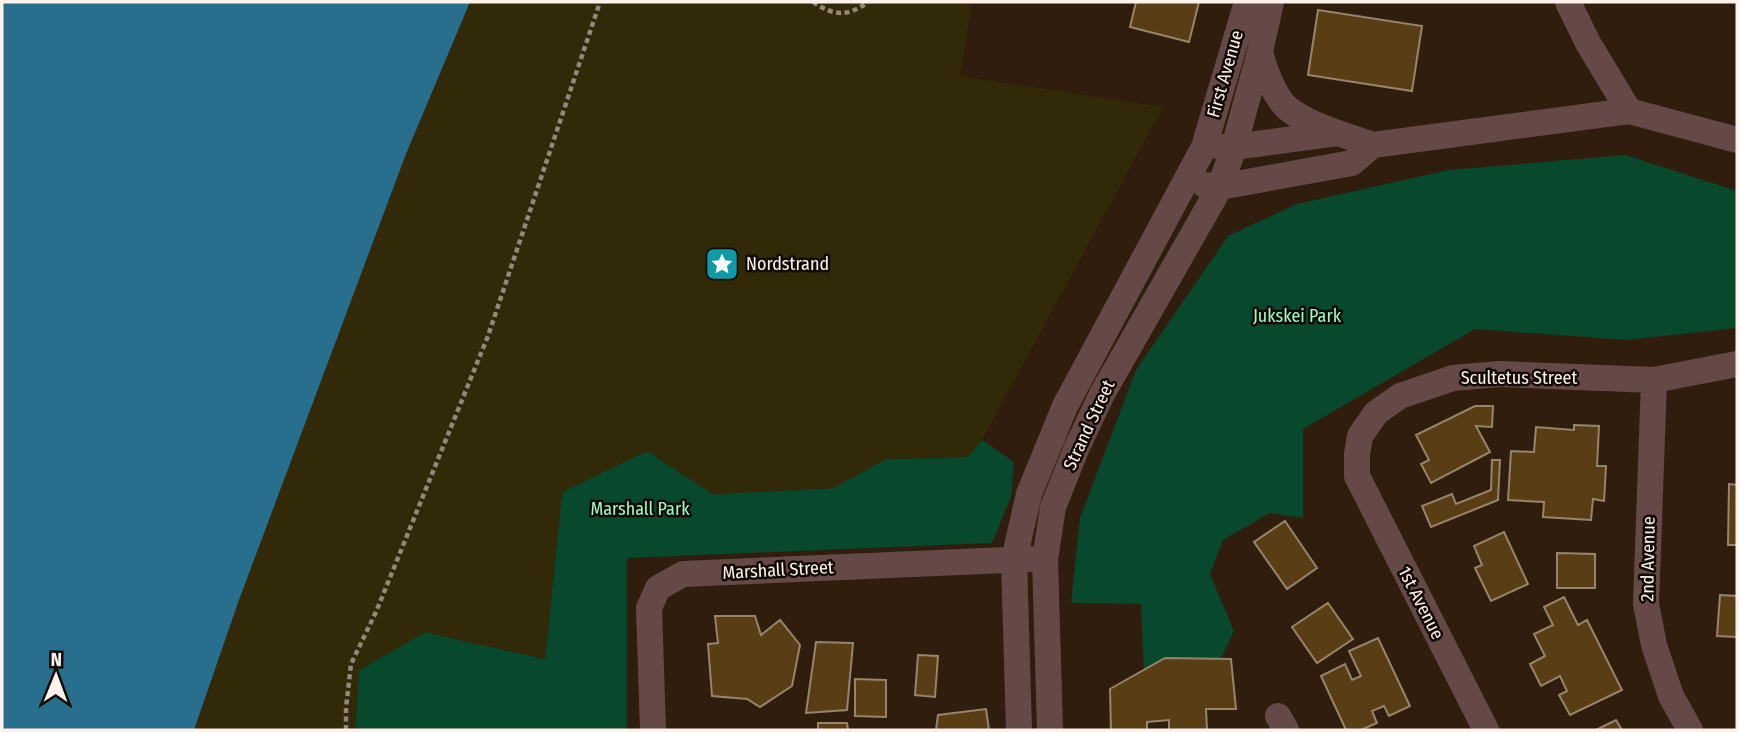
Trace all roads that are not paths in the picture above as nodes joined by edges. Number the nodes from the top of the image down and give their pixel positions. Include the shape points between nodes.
1 (1247, 2) edge
2 (1271, 2) edge
3 (1568, 2) edge
4 (1259, 52) junction
5 (1629, 111) junction
6 (1338, 133) junction
7 (1737, 140) edge
8 (1373, 145) junction
9 (1204, 147) junction
10 (1234, 147) junction
11 (1185, 181) junction
12 (1220, 187) junction
13 (1737, 364) edge
14 (1654, 380) junction
15 (1357, 476) joint
16 (1014, 559) junction
17 (1045, 559) junction
18 (653, 730) edge
19 (1019, 730) edge
20 (1050, 730) edge
21 (1486, 730) edge
22 (1690, 730) edge

1 - 9 street, First Avenue
2 - 4 street, First Avenue
3 - 5 street
4 - 6 street via 1266,75 1285,106
4 - 10 street, First Avenue
5 - 7 street
5 - 8 street
6 - 8 street
6 - 10 street
8 - 12 street via 1352,163
9 - 10 street
9 - 11 street, Strand Street
10 - 12 street, Strand Street
11 - 12 street
11 - 16 street, Strand Street via 1065,406 1029,494
12 - 17 street, Strand Street via 1102,394 1077,447 1053,507
13 - 14 street, Scultetus Street
14 - 15 street, Scultetus Street via 1499,374 1453,378 1400,396 1376,413 1360,436
14 - 22 street, 2nd Avenue via 1646,604 1671,696
15 - 21 street, 1st Avenue
16 - 17 street, Marshall Street
16 - 18 street, Marshall Street via 683,574 659,588 649,608
16 - 19 street, Strand Street
17 - 20 street, Strand Street

